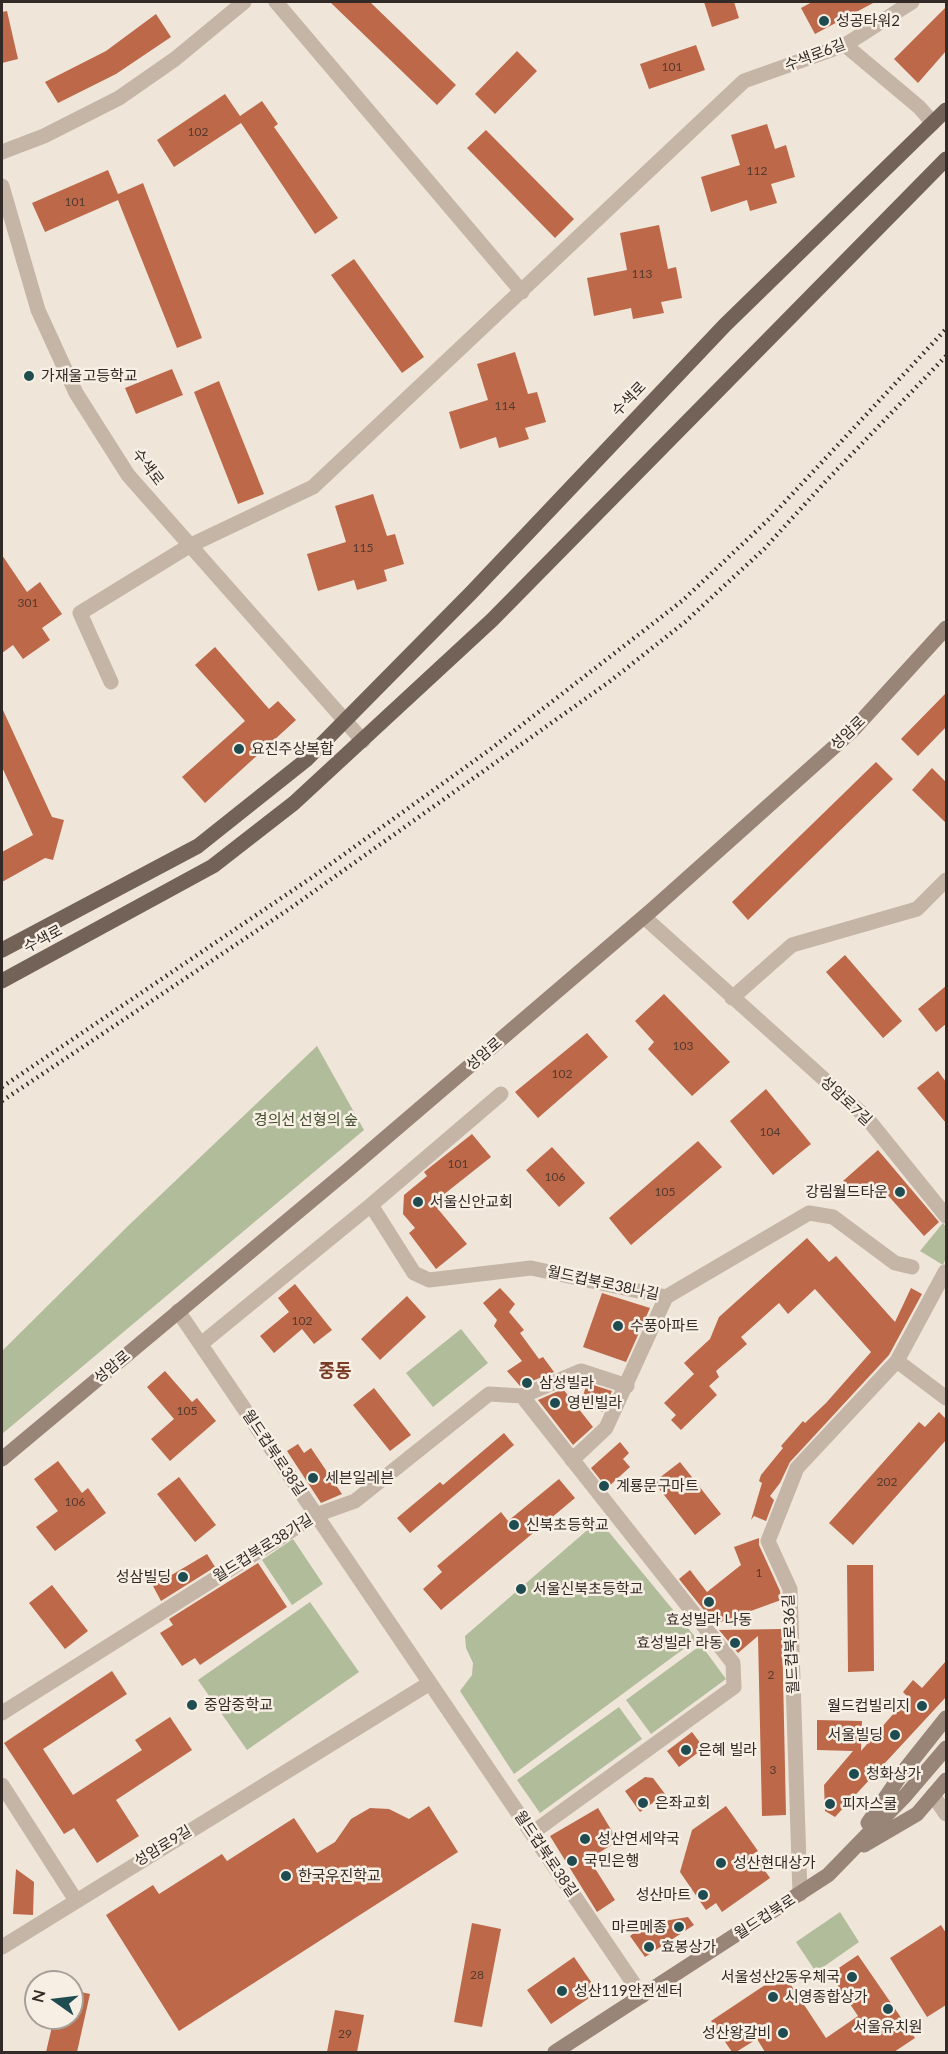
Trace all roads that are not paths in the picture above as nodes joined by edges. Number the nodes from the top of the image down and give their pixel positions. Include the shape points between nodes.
1 (244, 2) edge
2 (276, 2) edge
3 (912, 2) edge
4 (845, 45) junction
5 (946, 110) edge
6 (933, 123) junction
7 (2, 152) edge
8 (946, 159) edge
9 (2, 186) edge
10 (522, 292) junction
11 (189, 546) junction
12 (946, 628) edge
13 (111, 682) dead end
14 (345, 722) junction
15 (363, 741) junction
16 (946, 880) edge
17 (644, 917) junction
18 (2, 950) edge
19 (2, 981) edge
20 (732, 998) junction
21 (501, 1094) dead end
22 (371, 1205) junction
23 (946, 1216) edge
24 (912, 1267) dead end
25 (945, 1272) edge
26 (666, 1297) junction
27 (178, 1311) junction
28 (201, 1344) junction
29 (897, 1361) junction
30 (627, 1386) junction
31 (522, 1396) junction
32 (946, 1398) edge
33 (2, 1459) edge
34 (572, 1460) junction
35 (316, 1515) junction
36 (430, 1683) junction
37 (2, 1713) edge
38 (946, 1718) edge
39 (946, 1748) edge
40 (946, 1780) edge
41 (2, 1785) edge
42 (933, 1796) junction
43 (946, 1814) edge
44 (532, 1833) junction
45 (846, 1855) junction
46 (800, 1894) junction
47 (75, 1899) junction
48 (2, 1947) edge
49 (642, 1996) junction
50 (555, 2052) edge

1 - 7 street via 175,59 119,98
2 - 10 street
3 - 4 street, 수색로6길
4 - 6 street
4 - 10 street, 수색로6길 via 744,81
5 - 6 main road, 수색로
6 - 14 main road, 수색로 via 724,325
8 - 15 main road, 수색로 via 492,620
9 - 11 street, 수색로 via 38,310 76,393 128,475
10 - 11 street via 313,487
11 - 13 street via 80,613
11 - 14 street, 수색로
12 - 17 main road, 성암로 via 852,731
14 - 15 street, 수색로
14 - 18 main road, 수색로 via 306,760 198,846
15 - 19 main road, 수색로 via 294,803 213,866
16 - 20 street via 917,909 792,945
17 - 20 street, 성암로7길
17 - 27 main road, 성암로
20 - 23 street, 성암로7길 via 866,1117
21 - 22 street
22 - 26 street, 월드컵북로38나길 via 414,1273 429,1281 531,1268
22 - 28 street
24 - 26 street, 월드컵북로38나길 via 896,1263 833,1217 809,1213
25 - 29 street, 월드컵북로36길
26 - 30 street
27 - 28 street, 월드컵북로38길
27 - 33 main road, 성암로
28 - 35 street, 월드컵북로38길
29 - 32 street
29 - 46 street, 월드컵북로36길 via 797,1468 768,1541 790,1589
30 - 31 street, 월드컵북로38가길 via 581,1371
30 - 34 street via 606,1428
31 - 34 street
31 - 35 street, 월드컵북로38가길 via 489,1394 355,1501
34 - 44 street via 733,1663 734,1687
35 - 36 street, 월드컵북로38길
35 - 37 street, 월드컵북로38가길
36 - 44 street, 월드컵북로38길
36 - 47 street, 성암로9길
38 - 45 main road
39 - 45 main road, 월드컵북로
40 - 42 main road
41 - 47 street
42 - 43 street
42 - 45 main road via 917,1814
44 - 49 street, 월드컵북로38길
45 - 46 main road, 월드컵북로 via 828,1875
46 - 49 main road, 월드컵북로
47 - 48 street, 성암로9길
49 - 50 main road, 월드컵북로

